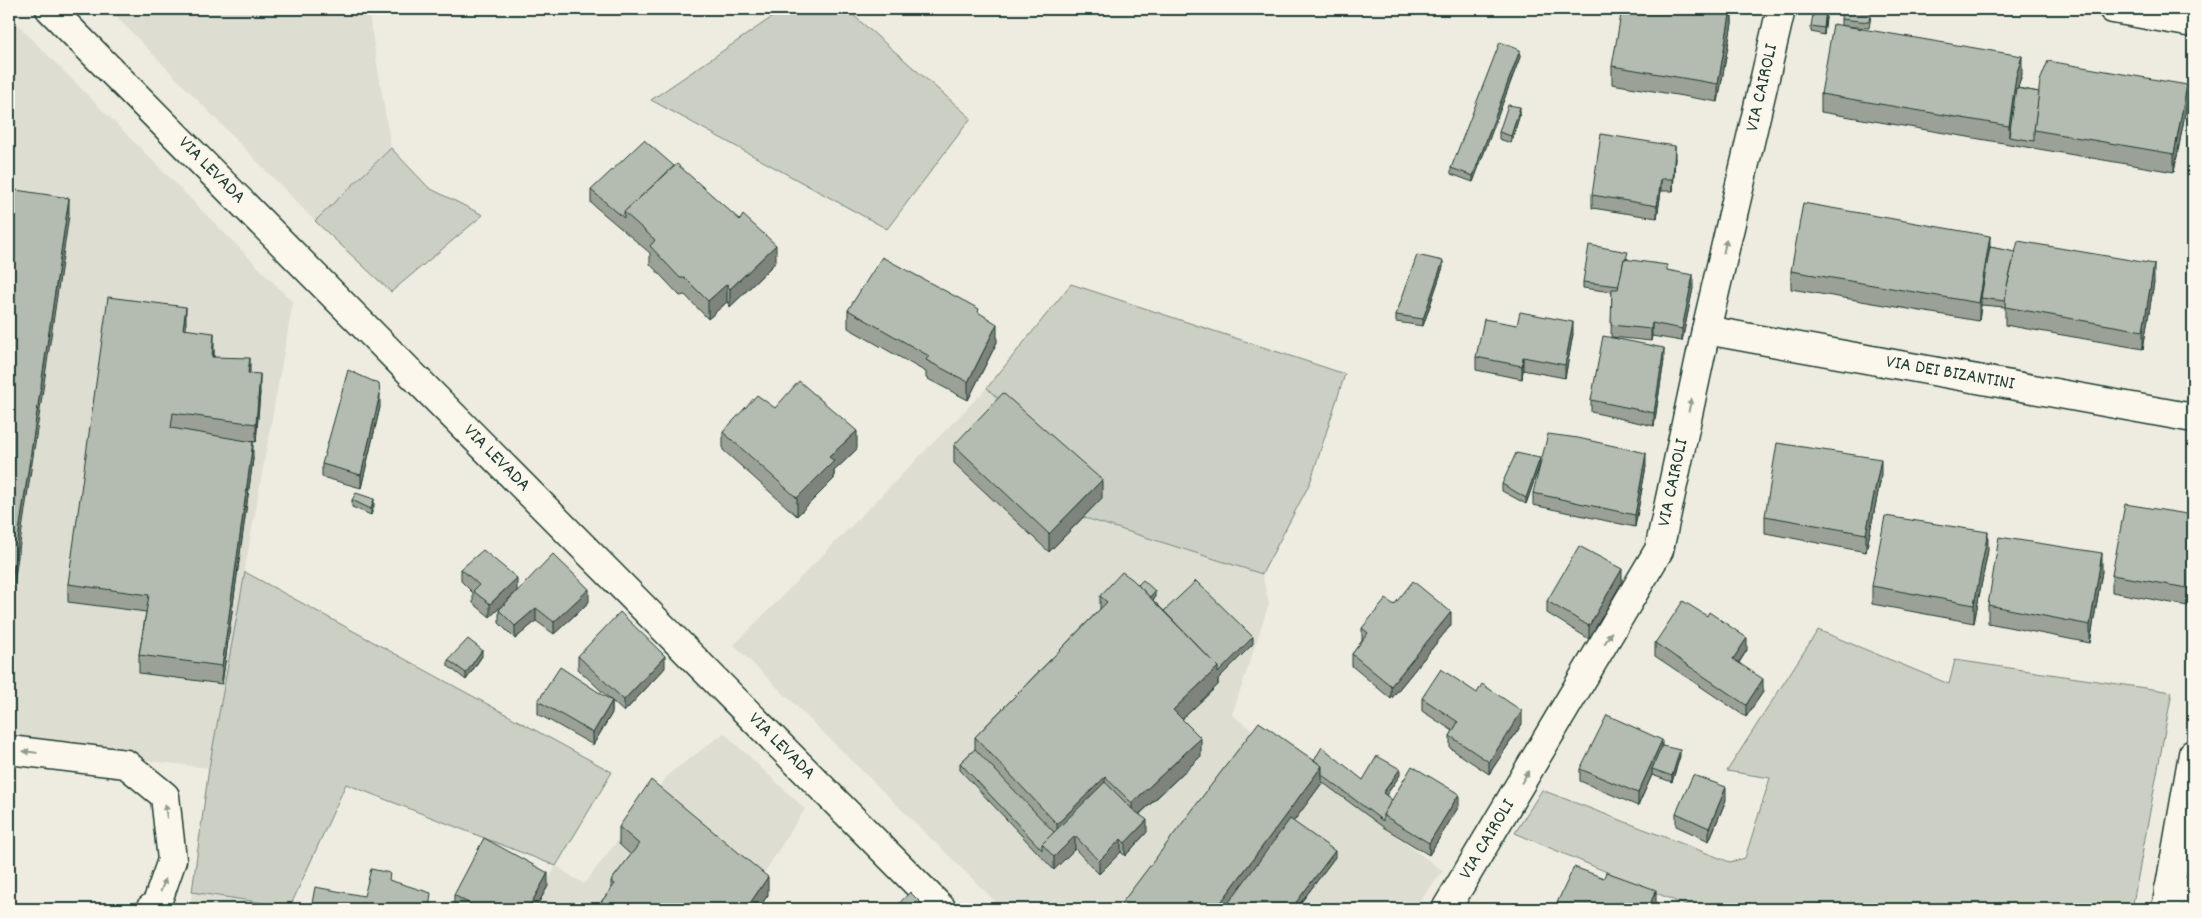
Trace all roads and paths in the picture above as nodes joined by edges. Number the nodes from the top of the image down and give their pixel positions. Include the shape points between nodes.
1 (50, 9) edge
2 (1781, 9) edge
3 (2113, 9) edge
4 (2193, 24) edge
5 (1706, 330) junction
6 (2193, 418) edge
7 (9, 750) edge
8 (2193, 754) edge
9 (2176, 897) edge
10 (150, 909) edge
11 (942, 909) edge
12 (1446, 909) edge

1 - 11 street, VIA LEVADA
5 -> 2 street, VIA CAIROLI
3 - 4 street
5 - 6 street, VIA DEI BIZANTINI
12 -> 5 street, VIA CAIROLI via 1660,550
10 -> 7 street via 157,903 172,860 164,796 126,764
8 - 9 street

